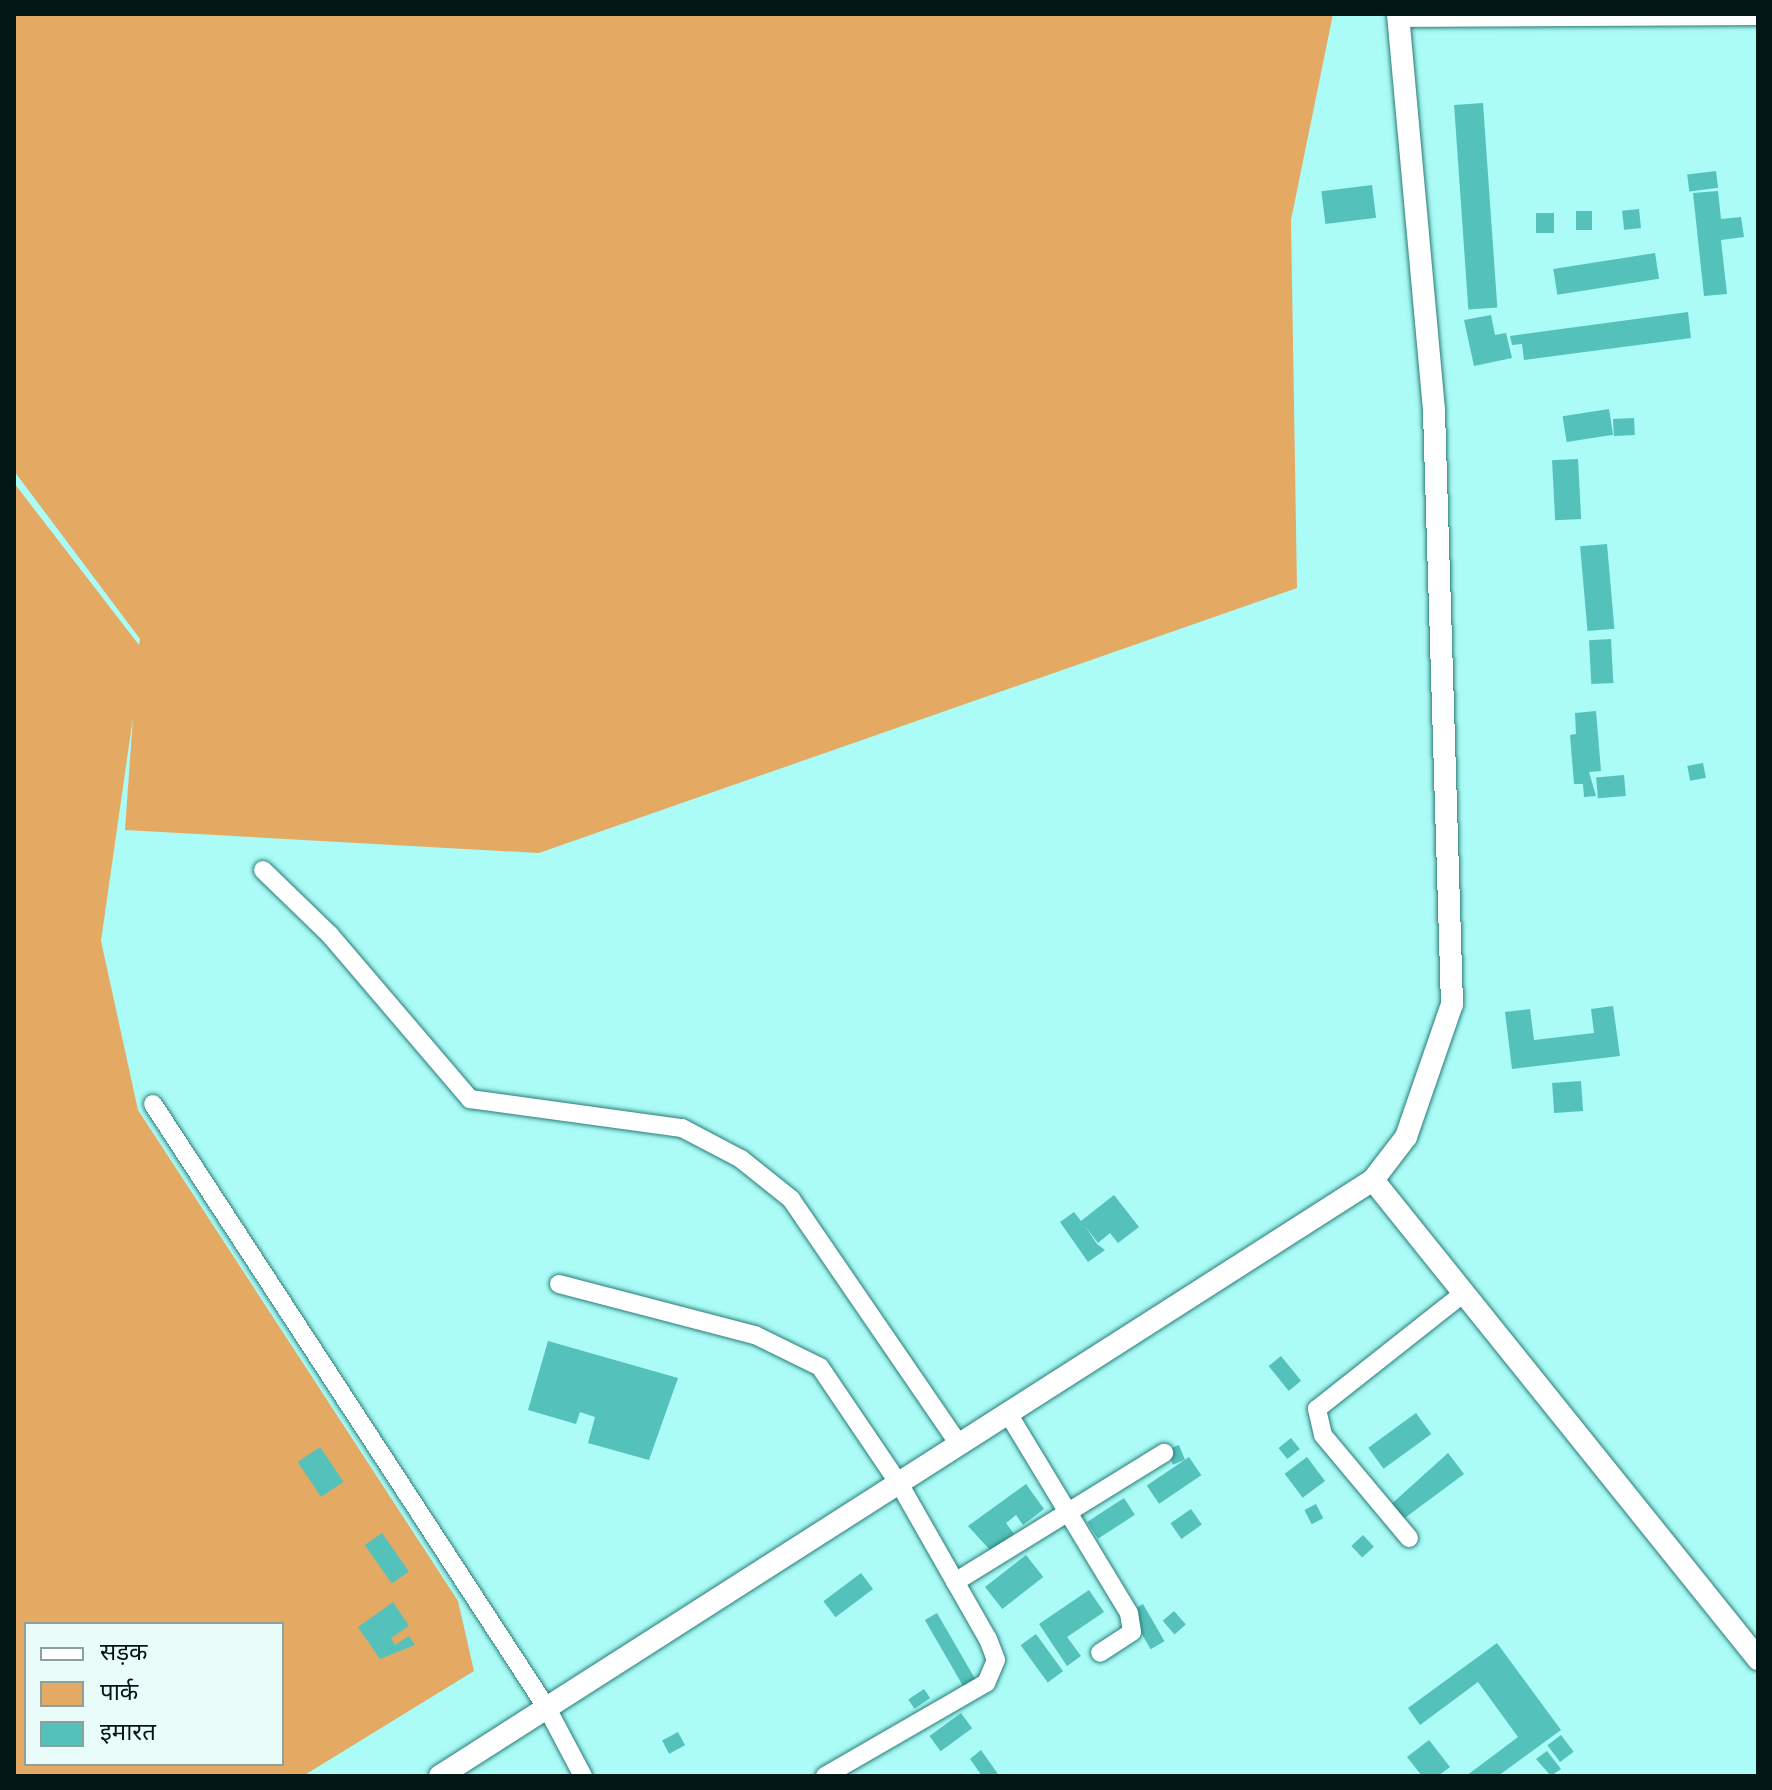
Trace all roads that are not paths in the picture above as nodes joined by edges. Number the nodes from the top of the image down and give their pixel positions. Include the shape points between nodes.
1 (1398, 16) edge
2 (1758, 16) edge
3 (263, 870) dead end
4 (153, 1104) dead end
5 (1373, 1180) junction
6 (559, 1284) dead end
7 (1464, 1293) junction
8 (1009, 1415) junction
9 (960, 1446) junction
10 (1164, 1453) dead end
11 (900, 1485) junction
12 (1071, 1510) junction
13 (1409, 1538) dead end
14 (955, 1582) junction
15 (1100, 1653) dead end
16 (1758, 1659) edge
17 (548, 1710) junction
18 (440, 1776) edge
19 (583, 1776) edge
20 (825, 1776) edge

1 - 2 street
1 - 5 street via 1434,410 1452,1004 1406,1137
3 - 9 street via 470,1099 682,1128 741,1159 791,1199
4 - 17 street
5 - 7 street
5 - 8 street
6 - 11 street via 799,1351 820,1367
7 - 13 street via 1317,1409 1323,1435
7 - 16 street
8 - 9 street
8 - 12 street
9 - 11 street
10 - 12 street
11 - 14 street
11 - 17 street
12 - 14 street
12 - 15 street via 1133,1624 1124,1640
14 - 20 street via 988,1639 995,1674
17 - 18 street
17 - 19 street

